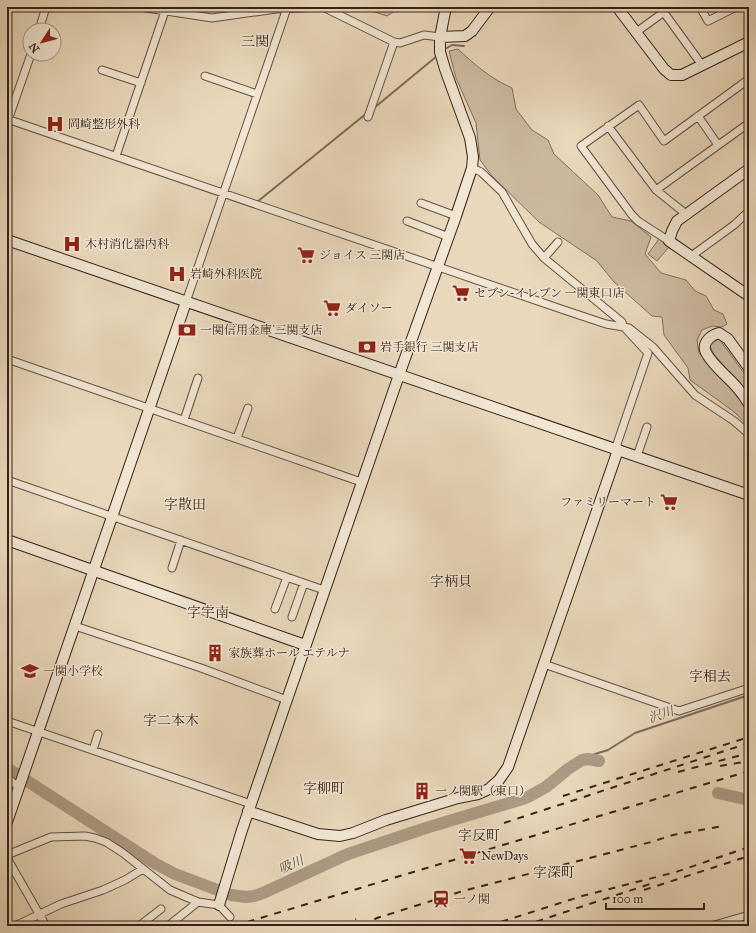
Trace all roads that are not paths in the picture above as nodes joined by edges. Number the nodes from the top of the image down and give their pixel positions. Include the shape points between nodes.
1 (46, 7) edge
2 (140, 7) edge
3 (446, 7) edge
4 (490, 7) edge
5 (617, 7) edge
6 (700, 7) edge
7 (736, 7) edge
8 (287, 8) junction
9 (662, 10) edge
10 (164, 11) junction
11 (41, 22) edge
12 (635, 33) junction
13 (440, 37) junction
14 (394, 42) junction
15 (749, 42) edge
16 (27, 62) edge
17 (702, 65) junction
18 (102, 70) dead end
19 (205, 76) dead end
20 (749, 79) edge
21 (141, 83) junction
22 (257, 94) junction
23 (698, 116) junction
24 (368, 117) dead end
25 (7, 120) edge
26 (608, 126) junction
27 (748, 126) edge
28 (718, 145) junction
29 (116, 156) junction
30 (472, 168) junction
31 (749, 169) edge
32 (656, 190) junction
33 (223, 193) junction
34 (421, 204) dead end
35 (749, 210) edge
36 (686, 214) junction
37 (456, 216) junction
38 (406, 221) dead end
39 (449, 237) junction
40 (7, 240) edge
41 (669, 241) junction
42 (558, 242) dead end
43 (690, 256) junction
44 (544, 258) junction
45 (438, 266) junction
46 (749, 296) edge
47 (186, 302) junction
48 (623, 326) junction
49 (7, 358) edge
50 (749, 368) edge
51 (399, 375) junction
52 (198, 378) dead end
53 (749, 404) edge
54 (149, 407) junction
55 (248, 408) dead end
56 (184, 420) junction
57 (647, 427) dead end
58 (749, 434) edge
59 (238, 438) junction
60 (618, 450) junction
61 (637, 456) junction
62 (7, 480) edge
63 (362, 482) junction
64 (749, 496) edge
65 (112, 516) junction
66 (7, 540) edge
67 (181, 540) junction
68 (172, 568) dead end
69 (93, 570) junction
70 (287, 577) junction
71 (304, 583) junction
72 (324, 590) junction
73 (275, 609) dead end
74 (292, 617) dead end
75 (75, 626) junction
76 (306, 645) junction
77 (544, 664) junction
78 (749, 688) edge
79 (287, 700) junction
80 (7, 720) edge
81 (39, 731) junction
82 (98, 734) dead end
83 (93, 750) junction
84 (7, 778) edge
85 (21, 782) junction
86 (250, 808) junction
87 (7, 822) edge
88 (7, 858) edge
89 (143, 869) junction
90 (198, 902) junction
91 (220, 902) junction
92 (161, 909) dead end
93 (40, 914) junction
94 (749, 915) edge
95 (230, 918) dead end
96 (15, 926) edge
97 (46, 926) edge
98 (139, 926) edge
99 (168, 926) edge
100 (711, 926) edge

1 - 11 street
2 - 10 street
3 - 13 street
4 - 13 street via 472,31 465,36
5 - 12 street
6 - 7 street via 708,21
8 - 10 street via 212,18
8 - 14 street via 323,7
8 - 22 street
9 - 12 street
9 - 17 street
10 - 21 street
12 - 17 street via 671,75 682,75
13 - 14 street via 424,35 400,43
13 - 30 street via 440,52 445,69 470,138
14 - 24 street
15 - 17 street
16 - 25 street
18 - 21 street
19 - 22 street
20 - 23 street
21 - 29 street
22 - 33 street
23 - 26 street via 664,141 639,105
23 - 28 street
25 - 29 street
26 - 32 street
26 - 41 street via 581,146 632,215
27 - 28 street
28 - 32 street
29 - 33 street
30 - 37 street
30 - 44 street via 502,192 532,244
31 - 36 street
32 - 36 street
33 - 45 street
33 - 47 street
34 - 37 street
35 - 43 street via 734,225
36 - 41 street via 677,221
37 - 39 street
38 - 39 street
39 - 45 street
40 - 47 street
41 - 43 street
42 - 44 street
43 - 46 street
44 - 48 street via 622,322
45 - 48 street via 606,324
45 - 51 street
47 - 51 street
47 - 54 street
48 - 58 street via 653,347 695,395
48 - 60 street via 648,354 617,444
49 - 54 street
50 - 53 street via 724,336 719,333 713,334 708,339 705,351
51 - 60 street
51 - 63 street
52 - 56 street
54 - 56 street
54 - 65 street
55 - 59 street
56 - 59 street
57 - 61 street
59 - 63 street
60 - 61 street
60 - 77 street
61 - 64 street
62 - 65 street
63 - 72 street
65 - 67 street
65 - 69 street
66 - 69 street
67 - 68 street
67 - 70 street
69 - 75 street
69 - 76 street
70 - 71 street
70 - 73 street
71 - 72 street
71 - 74 street
72 - 76 street
75 - 79 street
75 - 81 street
76 - 79 street
77 - 78 street via 679,711
77 - 86 street via 508,767 489,789 340,836 318,834
79 - 86 street
80 - 81 street
81 - 83 street
81 - 85 street
82 - 83 street
83 - 86 street
84 - 85 street
85 - 87 street
86 - 91 street
88 - 89 street via 51,837 85,836 106,842
88 - 93 street
89 - 90 street via 170,890
89 - 93 street via 106,889
90 - 91 street
90 - 99 street
91 - 95 street
92 - 98 street
93 - 96 street
93 - 97 street
94 - 100 street

